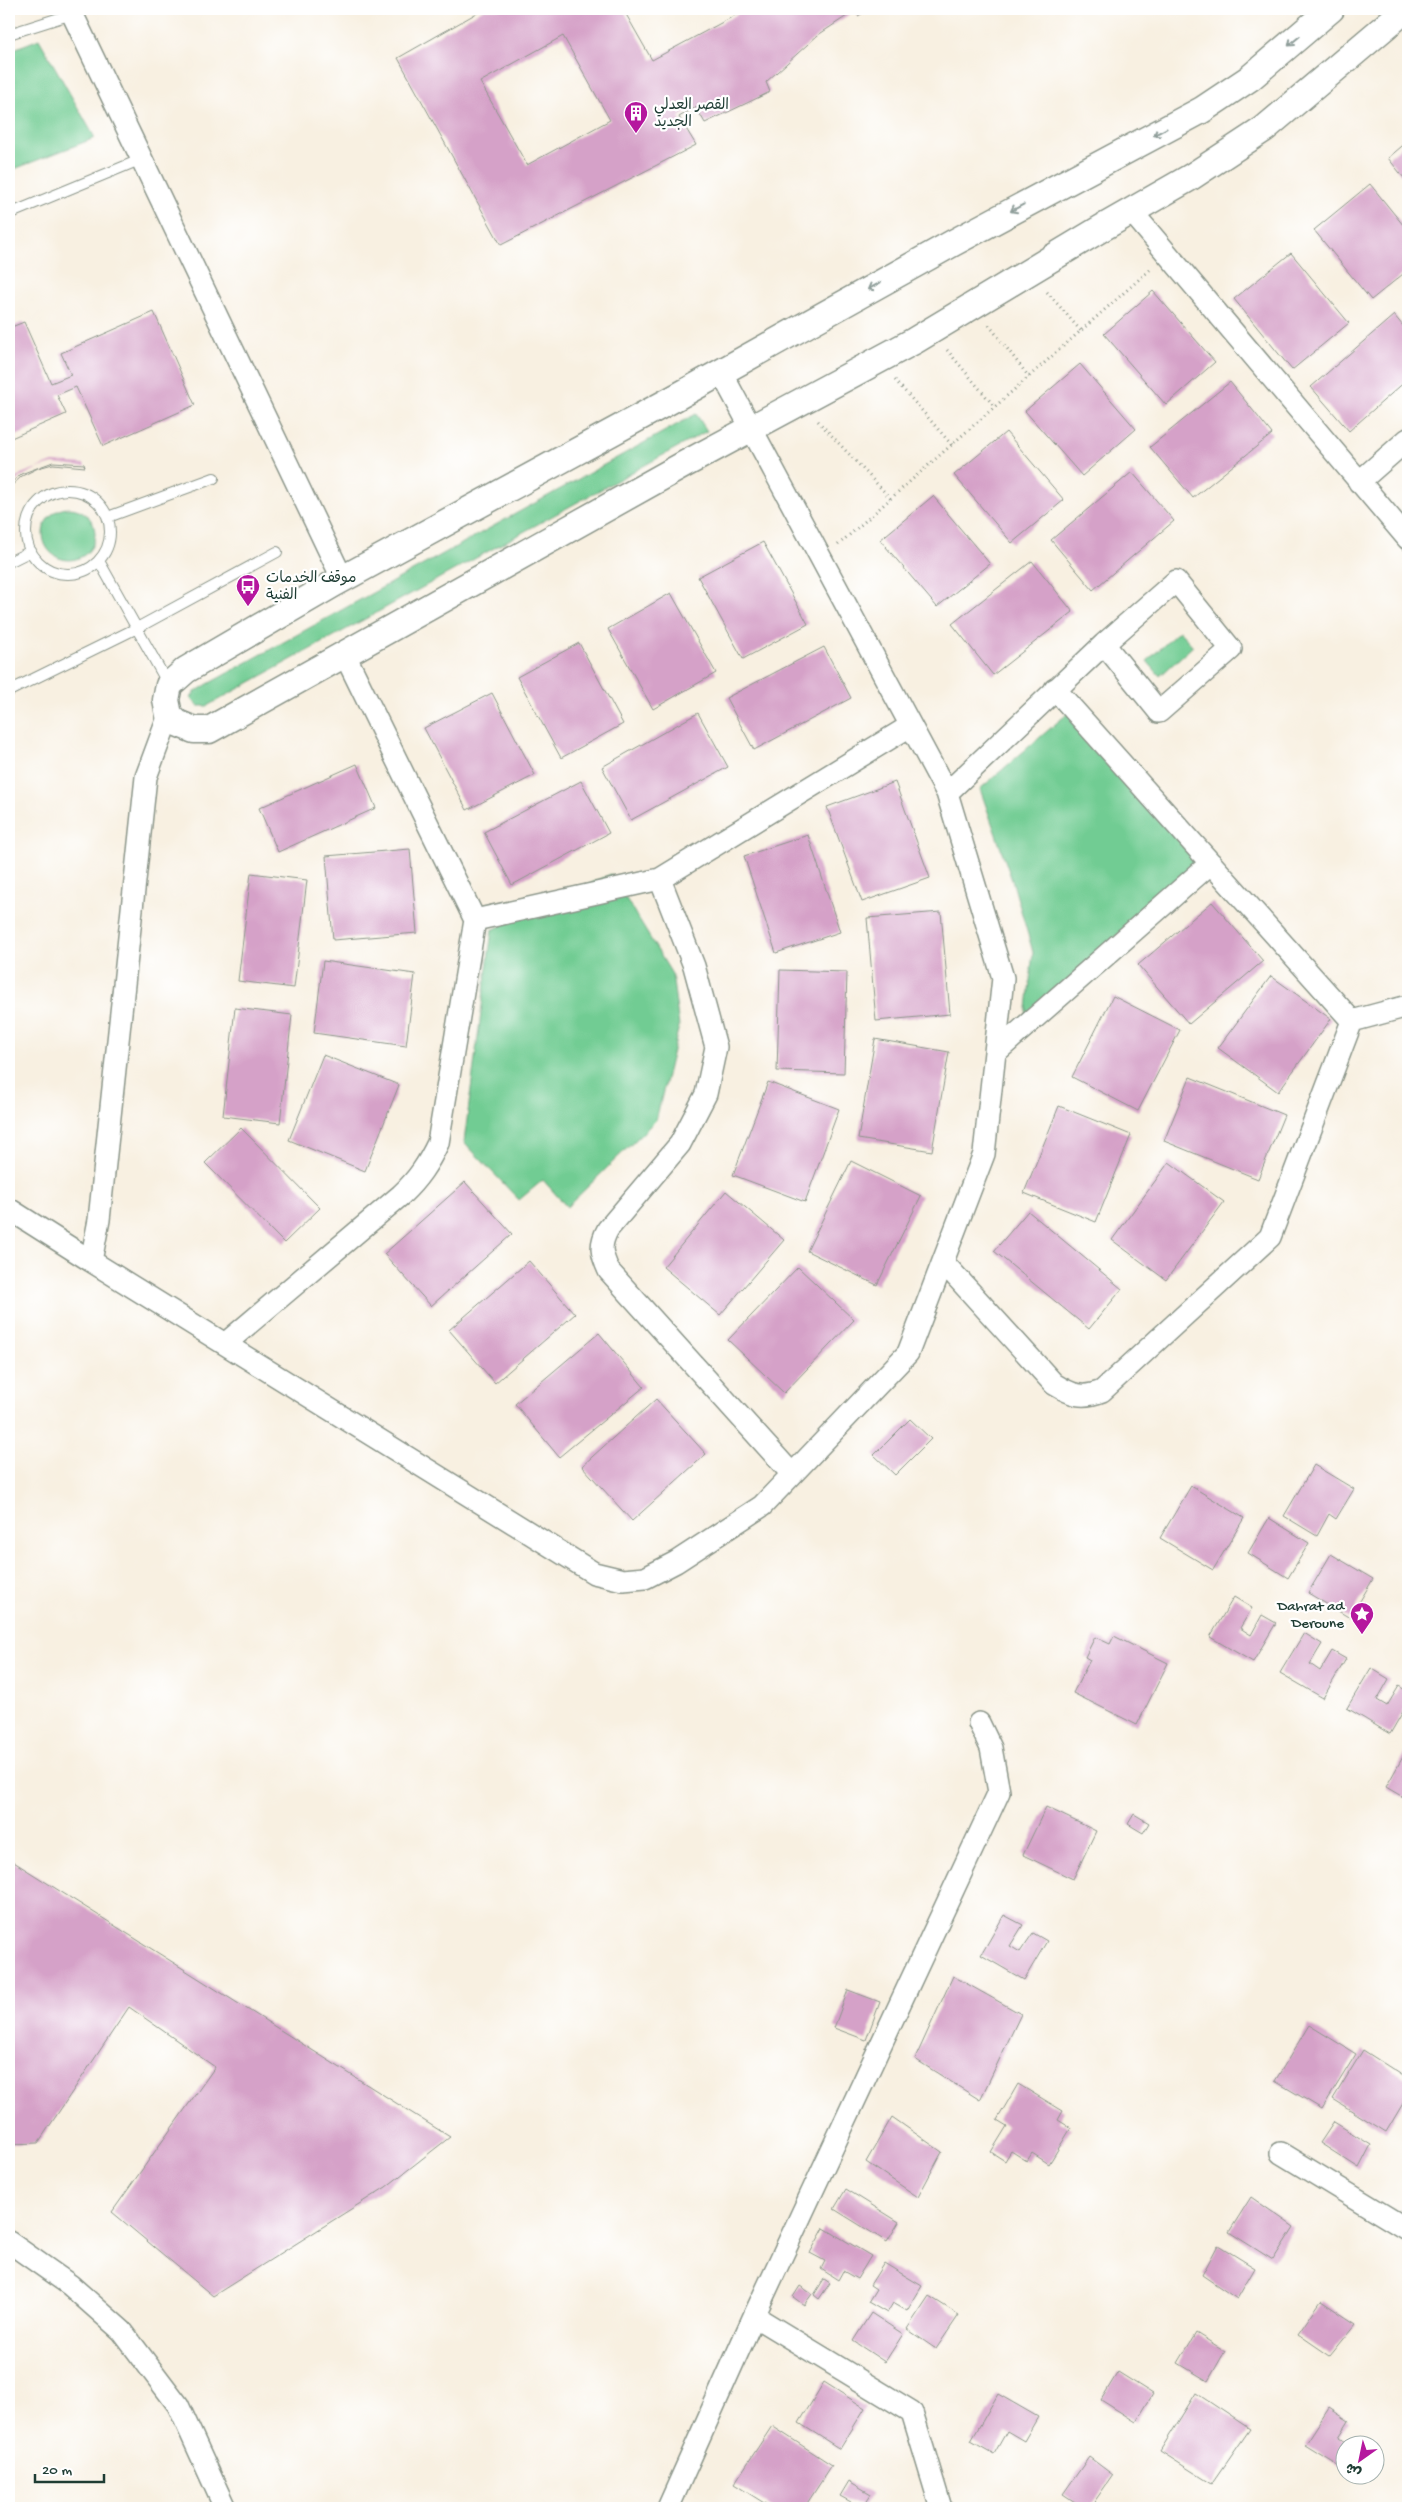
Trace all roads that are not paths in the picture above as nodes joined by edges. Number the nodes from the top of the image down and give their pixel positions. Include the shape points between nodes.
1 (1331, 9) edge
2 (1406, 9) edge
3 (71, 11) edge
4 (9, 34) edge
5 (142, 159) junction
6 (1132, 212) junction
7 (9, 214) edge
8 (721, 372) junction
9 (752, 429) junction
10 (1408, 439) edge
11 (214, 478) dead end
12 (1359, 482) junction
13 (108, 517) junction
14 (1408, 539) edge
15 (31, 551) junction
16 (277, 552) dead end
17 (99, 561) junction
18 (9, 562) edge
19 (342, 578) junction
20 (136, 628) junction
21 (1104, 644) junction
22 (344, 655) junction
23 (169, 685) junction
24 (1055, 689) junction
25 (9, 691) edge
26 (169, 715) junction
27 (910, 726) junction
28 (947, 793) junction
29 (1211, 864) junction
30 (660, 879) junction
31 (476, 920) junction
32 (1408, 1006) edge
33 (1352, 1021) junction
34 (995, 1053) junction
35 (9, 1209) edge
36 (91, 1261) junction
37 (943, 1262) junction
38 (226, 1343) junction
39 (792, 1474) junction
40 (979, 1723) dead end
41 (1281, 2153) dead end
42 (1408, 2230) edge
43 (9, 2242) edge
44 (754, 2316) junction
45 (225, 2508) edge
46 (668, 2508) edge
47 (941, 2508) edge

1 -> 8 street via 1250,78 1202,110 953,242
2 - 6 street via 1264,129
3 - 4 lane
3 - 5 street
5 - 7 lane
5 - 19 street
6 - 9 street via 914,341
6 - 12 street
8 - 9 street
8 - 19 street
9 - 22 street
9 - 27 street
10 - 12 street
11 - 13 lane
12 - 14 street
13 - 15 lane via 101,505 78,491 50,494 30,513 26,527
13 - 17 lane via 109,544
15 - 17 lane via 53,572 80,573
15 - 18 lane
16 - 20 lane
17 - 20 lane
19 - 23 street via 194,665
20 - 23 lane
20 - 25 lane
21 - 21 street via 1176,581 1231,649 1159,712
21 - 24 street
22 - 26 street via 209,730 194,730 177,723
22 - 31 street
23 - 26 street via 166,700
24 - 28 street
24 - 29 street
26 - 36 street via 146,777 99,1220
27 - 28 street
27 - 30 street
28 - 34 street via 1003,978
29 - 33 street
29 - 34 street
30 - 31 street
30 - 39 street via 694,966 716,1047 706,1094 680,1144 608,1229 602,1240 601,1254 609,1271
31 - 38 street via 438,1143 429,1163 401,1195
32 - 33 street
33 - 37 street via 1270,1237 1102,1391 1088,1397 1071,1395 1054,1384
34 - 37 street via 984,1154
35 - 36 street
36 - 38 street
37 - 39 street via 908,1353
38 - 39 street via 594,1573 624,1580 645,1578 676,1562 762,1506
40 - 44 street via 991,1748 999,1792
41 - 42 street
43 - 45 street via 70,2284 122,2332 178,2405
44 - 46 street
44 - 47 street via 912,2412

